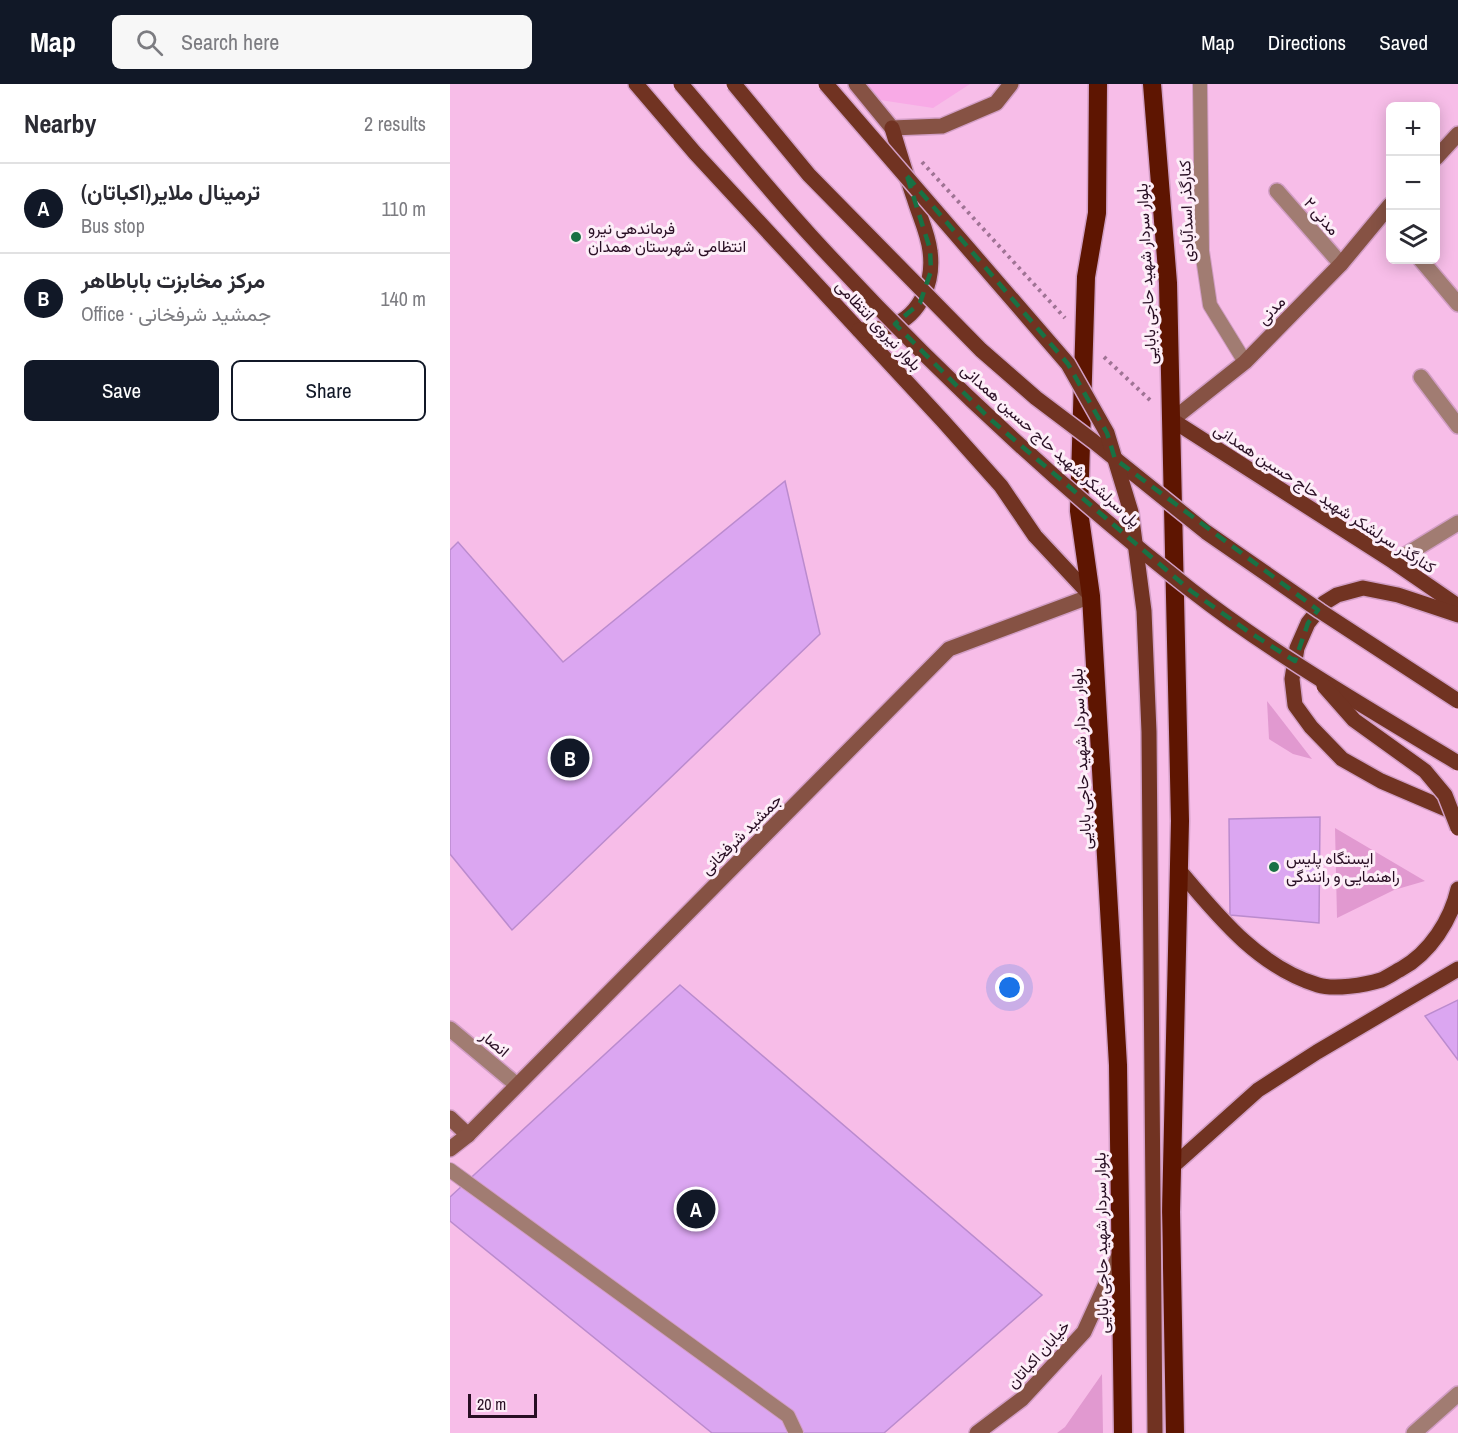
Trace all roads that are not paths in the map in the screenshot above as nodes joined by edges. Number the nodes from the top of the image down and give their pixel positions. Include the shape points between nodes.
1 (636, 84) edge
2 (681, 84) edge
3 (734, 84) edge
4 (826, 84) edge
5 (856, 84) edge
6 (1011, 84) edge
7 (1098, 84) edge
8 (1152, 84) edge
9 (1200, 84) edge
10 (892, 128) junction
11 (1458, 134) edge
12 (1438, 156) edge
13 (1276, 191) dead end
14 (1386, 215) edge
15 (1341, 264) junction
16 (1424, 264) edge
17 (1458, 304) edge
18 (860, 330) junction
19 (1245, 362) junction
20 (1421, 377) dead end
21 (1172, 420) junction
22 (1458, 426) edge
23 (1458, 523) edge
24 (1394, 562) junction
25 (1091, 596) junction
26 (1458, 606) edge
27 (1458, 615) edge
28 (1312, 672) junction
29 (1458, 701) edge
30 (1458, 763) edge
31 (1458, 814) edge
32 (1458, 828) edge
33 (1179, 870) junction
34 (1458, 889) edge
35 (1458, 969) edge
36 (450, 1029) edge
37 (517, 1085) junction
38 (450, 1118) edge
39 (468, 1135) junction
40 (450, 1149) edge
41 (1172, 1167) junction
42 (450, 1170) edge
43 (1121, 1251) junction
44 (1458, 1394) edge
45 (796, 1433) edge
46 (977, 1433) edge
47 (1123, 1433) edge
48 (1155, 1433) edge
49 (1175, 1433) edge
50 (1414, 1433) edge

1 - 18 main road, بلوار نیروی انتظامی
2 - 28 main road, پل سرلشکر شهید حاج حسین همدانی, bridge via 809,234 990,419 1191,591
3 - 29 main road, پل سرلشکر شهید حاج حسین همدانی, bridge via 809,175 981,350 1036,398 1206,532
4 - 48 main road, bridge via 1068,364 1107,433 1131,512 1144,611 1149,732
5 - 10 main road
6 - 10 main road via 996,103 942,126
7 - 25 highway, بلوار سردار شهید حاجی بابایی via 1097,213 1086,277 1079,511
8 - 21 highway, بلوار سردار شهید حاجی بابایی via 1168,283
9 - 19 lane, کنارگذر اسدآبادی via 1202,251 1210,305
10 - 18 main road via 930,249 931,271 920,303 905,318 878,330
11 - 12 main road
13 - 15 street, مدنی ۲
14 - 15 main road, مدنی
15 - 19 main road, مدنی
16 - 17 street
18 - 25 main road, بلوار نیروی انتظامی via 1001,486 1035,536
19 - 21 main road, مدنی
20 - 22 street
21 - 24 main road, کنارگذر سرلشکر شهید حاج حسین همدانی
21 - 33 highway, بلوار سردار شهید حاجی بابایی
23 - 24 street
24 - 26 main road, کنارگذر سرلشکر شهید حاج حسین همدانی
25 - 37 main road, جمشید شرفخانی via 949,649
25 - 43 highway, بلوار سردار شهید حاجی بابایی via 1118,1065
27 - 31 main road via 1398,595 1362,588 1337,595 1324,603 1308,623 1297,648 1292,679 1295,705 1342,759 1381,781
28 - 30 main road, پل سرلشکر شهید حاج حسین همدانی, bridge
28 - 32 main road, bridge via 1354,720 1425,771 1445,795
33 - 34 main road via 1232,931 1293,975 1320,986 1352,986 1382,979 1408,965 1427,949 1444,923
33 - 41 highway, بلوار سردار شهید حاجی بابایی
35 - 41 main road via 1258,1090
36 - 37 street, انصار
37 - 39 main road, جمشید شرفخانی
38 - 39 main road
39 - 40 main road, جمشید شرفخانی
41 - 49 highway, بلوار سردار شهید حاجی بابایی
42 - 45 lane via 788,1416
43 - 46 main road, خیابان اکباتان via 1084,1332 1022,1399
43 - 47 highway, بلوار سردار شهید حاجی بابایی
44 - 50 street

